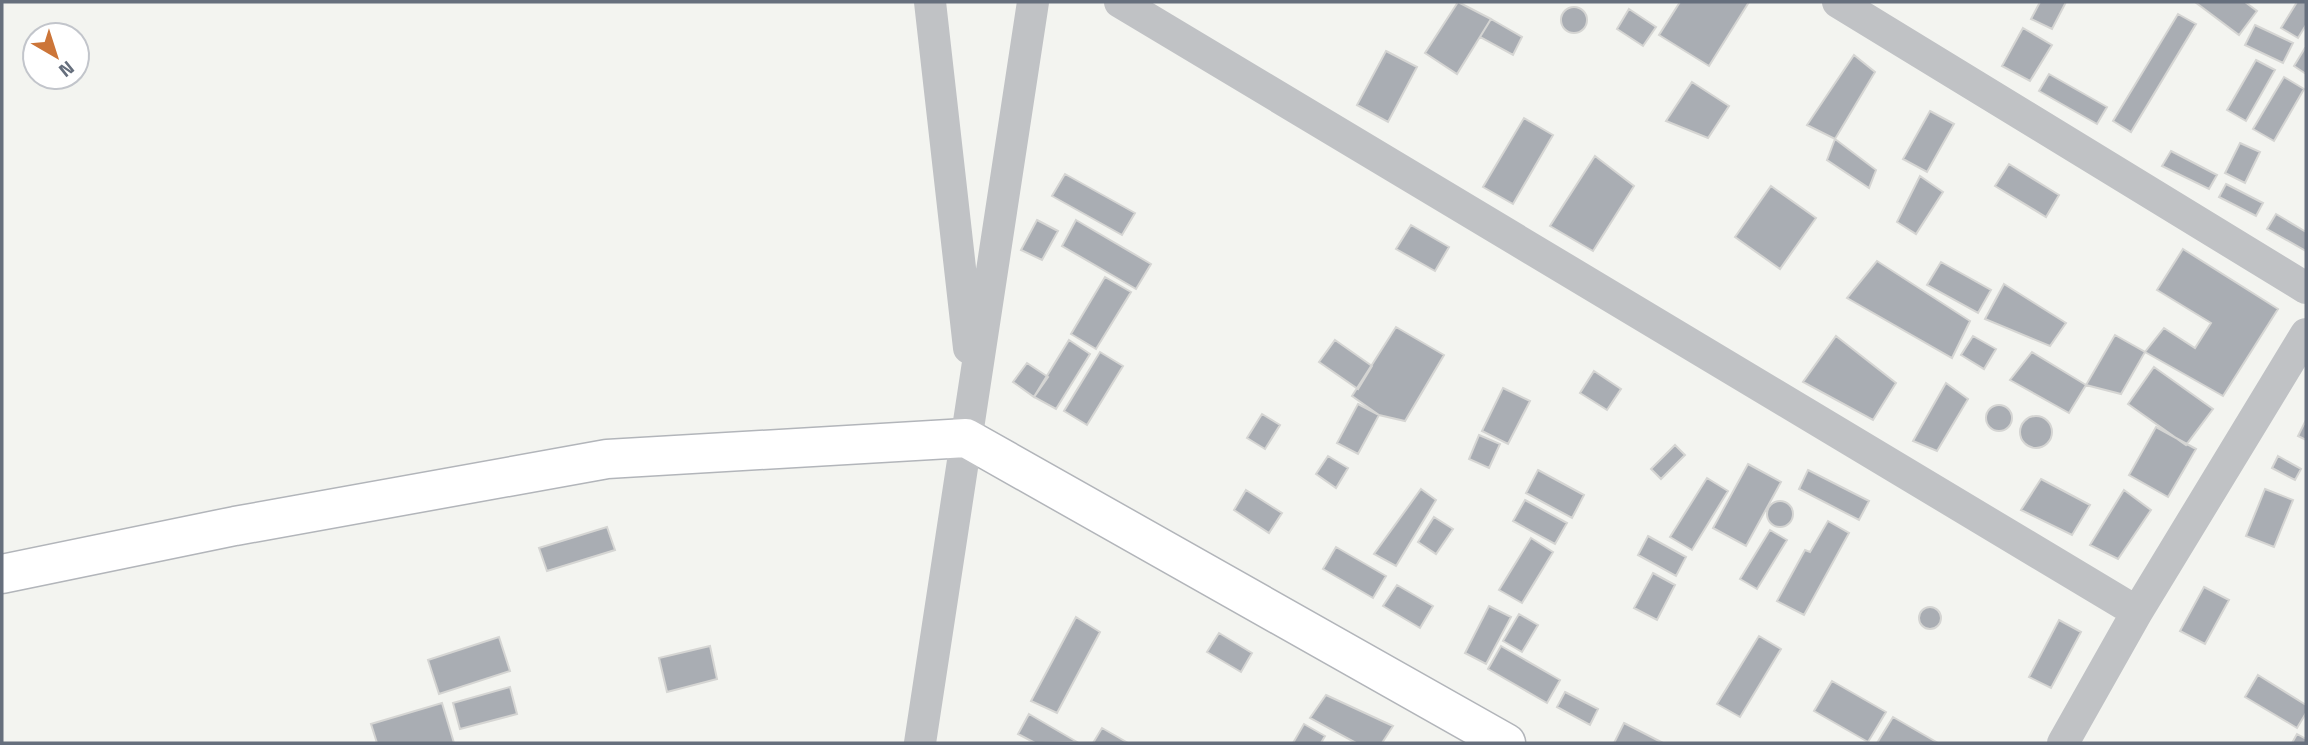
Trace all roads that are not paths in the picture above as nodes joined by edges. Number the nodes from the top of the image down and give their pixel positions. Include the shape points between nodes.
1 (930, 2) edge
2 (1033, 2) edge
3 (1120, 2) edge
4 (1838, 2) edge
5 (2306, 288) edge
6 (2306, 334) edge
7 (974, 388) junction
8 (966, 438) junction
9 (2, 574) edge
10 (2137, 612) junction
11 (920, 743) edge
12 (1506, 743) edge
13 (2063, 743) edge

1 - 7 street
2 - 7 street
3 - 10 street
4 - 5 street
6 - 10 street
7 - 8 street
8 - 9 street via 607,458
8 - 11 street
8 - 12 street
10 - 13 street

